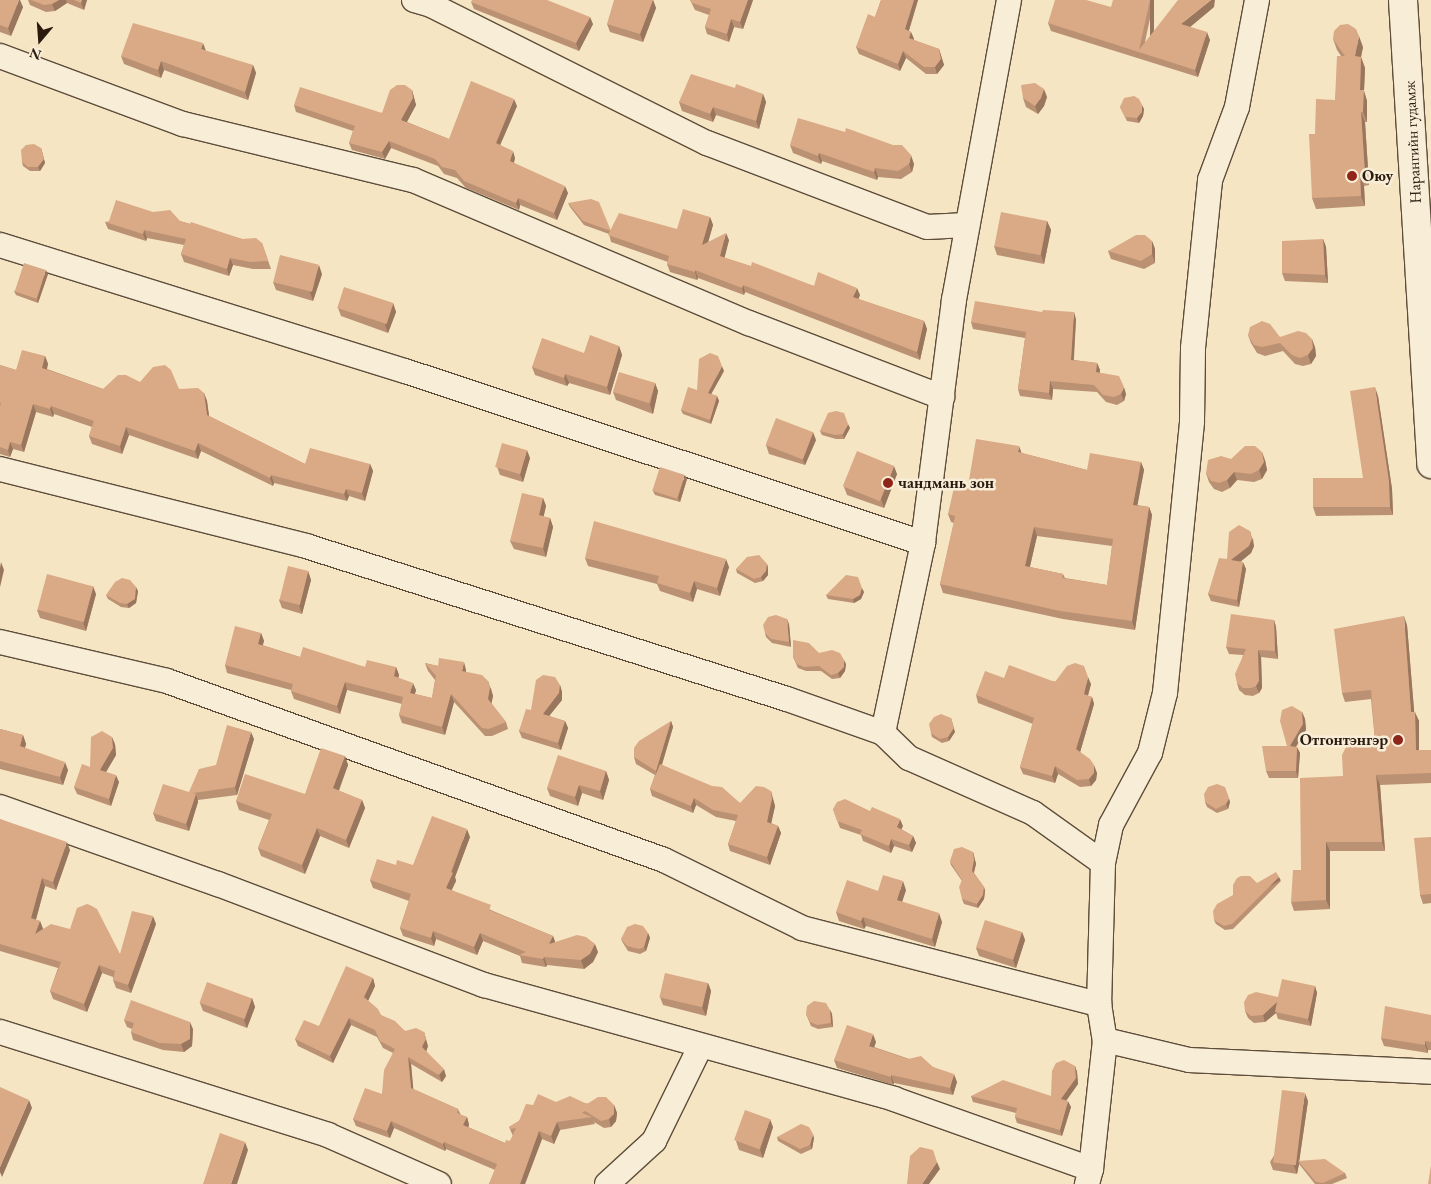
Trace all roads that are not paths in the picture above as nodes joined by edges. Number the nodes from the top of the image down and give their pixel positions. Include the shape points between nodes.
1 (414, 0) edge
2 (1009, 0) edge
3 (1257, 0) edge
4 (1403, 0) edge
5 (0, 56) edge
6 (967, 225) junction
7 (0, 245) edge
8 (942, 397) junction
9 (1431, 464) edge
10 (0, 469) edge
11 (924, 543) junction
12 (0, 642) edge
13 (883, 732) junction
14 (0, 807) edge
15 (1103, 863) junction
16 (1099, 1004) junction
17 (0, 1032) edge
18 (1104, 1040) junction
19 (700, 1047) junction
20 (1431, 1072) edge
21 (1089, 1177) edge
22 (439, 1184) edge
23 (607, 1184) edge

1 - 6 street via 431,5 707,143 927,227
2 - 6 street
3 - 15 street via 1237,107 1210,180 1193,348 1192,421 1165,693 1150,753 1112,825
4 - 9 main road, Нарангийн гудамж
5 - 8 street via 183,124 413,180 749,323
6 - 8 street
7 - 11 street via 405,371
8 - 11 street
10 - 13 street via 306,546
11 - 13 street
12 - 16 street via 167,681 664,860 802,928
13 - 15 street via 909,758 1033,812
14 - 19 street via 218,884 484,985
15 - 16 street
16 - 18 street
17 - 22 street via 328,1135
18 - 20 street via 1190,1060
18 - 21 street
19 - 21 street via 894,1099
19 - 23 street via 654,1141

